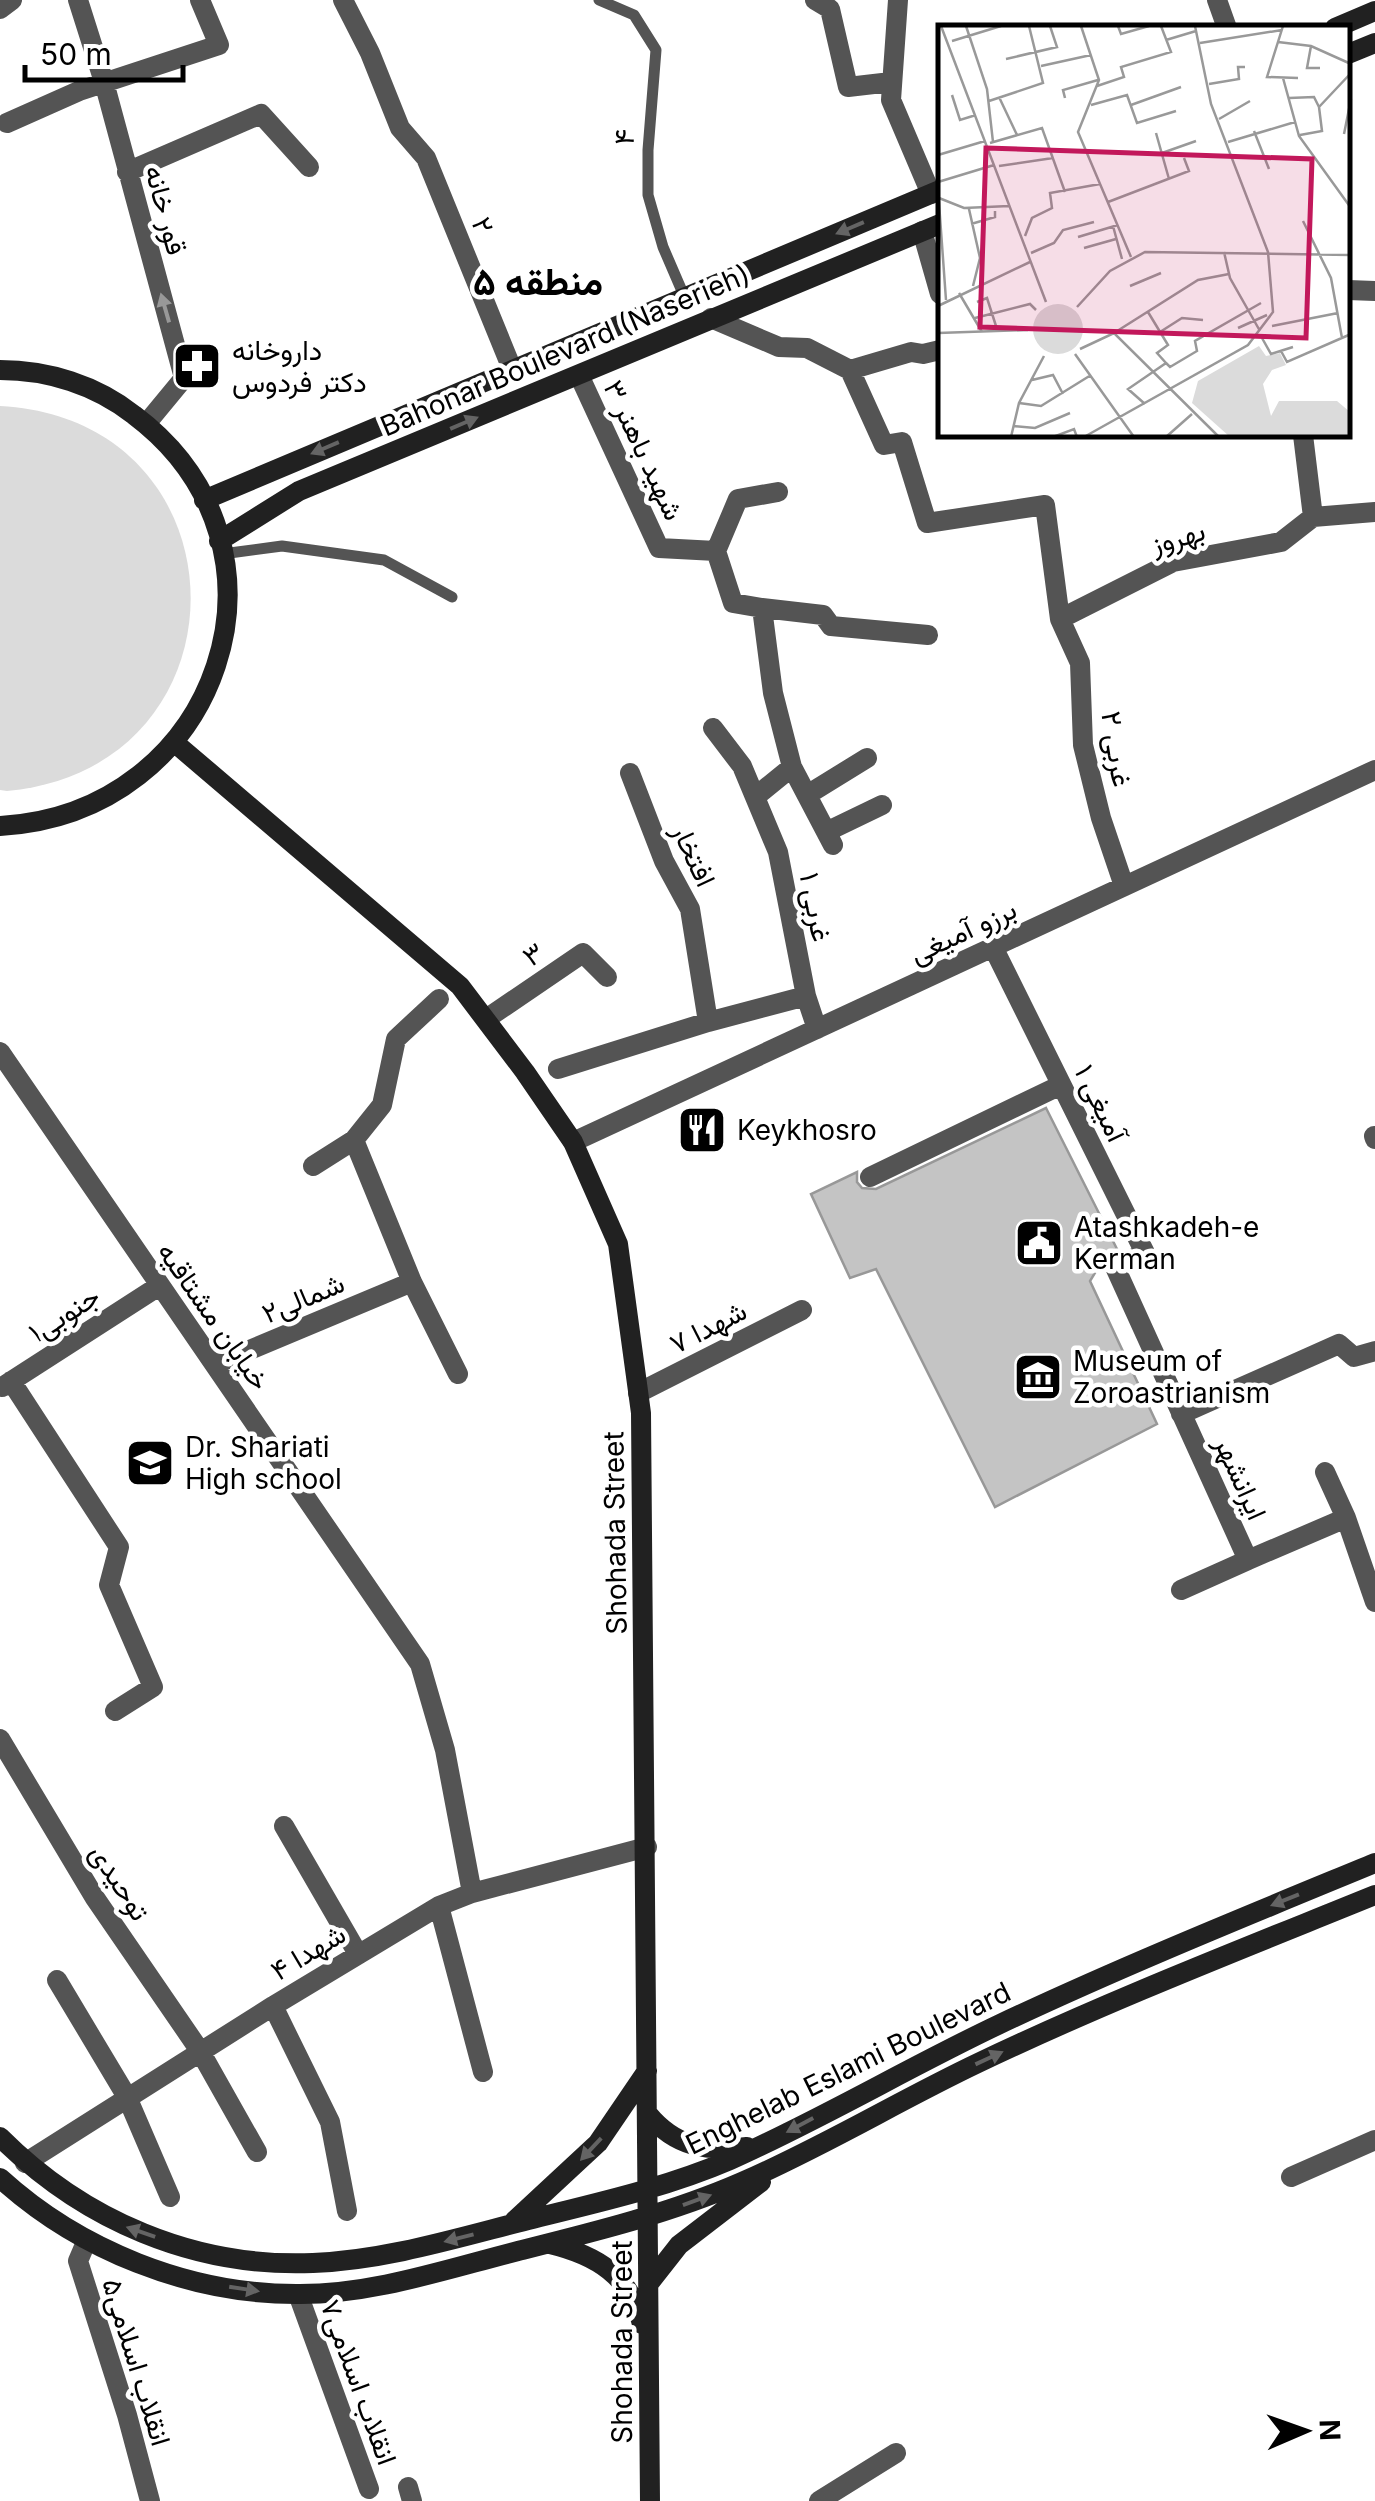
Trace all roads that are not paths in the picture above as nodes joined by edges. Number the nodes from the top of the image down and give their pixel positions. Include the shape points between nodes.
1 (12, 0) edge
2 (78, 0) edge
3 (200, 0) edge
4 (343, 0) edge
5 (599, 0) edge
6 (815, 0) edge
7 (898, 0) edge
8 (1216, 0) edge
9 (0, 9) edge
10 (1375, 11) edge
11 (1226, 25) edge
12 (1342, 25) edge
13 (1375, 42) edge
14 (1350, 53) edge
15 (104, 82) junction
16 (891, 82) junction
17 (7, 123) dead end
18 (308, 167) dead end
19 (127, 172) junction
20 (936, 192) edge
21 (931, 227) edge
22 (938, 279) edge
23 (685, 298) junction
24 (711, 318) junction
25 (938, 350) edge
26 (512, 369) junction
27 (0, 370) edge
28 (850, 370) junction
29 (579, 375) junction
30 (146, 424) junction
31 (1303, 438) edge
32 (778, 492) dead end
33 (204, 500) junction
34 (1375, 512) edge
35 (1313, 517) junction
36 (220, 547) junction
37 (716, 551) junction
38 (452, 597) dead end
39 (762, 608) junction
40 (1060, 620) junction
41 (928, 635) dead end
42 (713, 728) dead end
43 (175, 743) junction
44 (867, 758) dead end
45 (792, 767) junction
46 (1375, 770) edge
47 (630, 774) dead end
48 (807, 795) junction
49 (755, 797) junction
50 (882, 806) dead end
51 (0, 826) edge
52 (1124, 886) junction
53 (994, 947) junction
54 (607, 977) dead end
55 (806, 996) junction
56 (439, 999) dead end
57 (486, 1019) junction
58 (708, 1022) junction
59 (817, 1029) junction
60 (0, 1052) edge
61 (558, 1069) dead end
62 (1062, 1084) junction
63 (354, 1140) junction
64 (574, 1142) junction
65 (312, 1166) dead end
66 (870, 1177) dead end
67 (1115, 1267) joint
68 (412, 1282) junction
69 (159, 1286) junction
70 (802, 1310) dead end
71 (1375, 1351) edge
72 (216, 1364) junction
73 (458, 1374) dead end
74 (6, 1385) edge
75 (638, 1393) junction
76 (1182, 1414) junction
77 (1326, 1472) dead end
78 (1346, 1518) junction
79 (1248, 1560) junction
80 (1181, 1590) dead end
81 (1375, 1602) edge
82 (115, 1711) dead end
83 (0, 1738) edge
84 (284, 1826) dead end
85 (647, 1847) junction
86 (1375, 1863) edge
87 (472, 1893) junction
88 (1375, 1895) edge
89 (439, 1906) junction
90 (358, 1954) junction
91 (57, 1980) dead end
92 (273, 2006) junction
93 (200, 2051) junction
94 (648, 2070) junction
95 (483, 2072) dead end
96 (860, 2094) junction
97 (127, 2098) junction
98 (648, 2114) junction
99 (873, 2117) junction
100 (0, 2137) edge
101 (1375, 2140) edge
102 (764, 2144) junction
103 (257, 2152) dead end
104 (793, 2158) junction
105 (25, 2162) junction
106 (1291, 2176) dead end
107 (0, 2178) edge
108 (648, 2189) junction
109 (170, 2196) dead end
110 (347, 2211) dead end
111 (648, 2216) junction
112 (510, 2225) junction
113 (86, 2240) junction
114 (548, 2244) junction
115 (649, 2284) junction
116 (298, 2294) junction
117 (649, 2362) junction
118 (896, 2452) dead end
119 (368, 2488) dead end
120 (150, 2501) edge
121 (650, 2501) edge
122 (819, 2501) edge

1 - 9 street
2 - 15 street, قور خانه
3 - 15 street via 218,45
4 - 26 street, ۲ via 400,128 426,158
5 - 23 lane, ۴ via 634,14 656,50 648,195
6 - 16 street via 830,9 848,87
7 - 16 street
8 - 11 street
10 - 12 main road
13 - 14 main road
15 - 17 street
15 - 19 street, قور خانه
16 - 20 street via 892,100
18 - 19 street via 261,114
30 -> 19 street, قور خانه via 184,378
20 -> 23 main road, Bahonar Boulevard (Naserieh)
21 - 22 street
21 - 24 main road, Bahonar Boulevard (Naserieh)
23 - 26 main road, Bahonar Boulevard (Naserieh)
24 - 28 street via 779,347 807,348
24 - 29 main road, Bahonar Boulevard (Naserieh)
25 - 28 street
26 -> 33 main road, Bahonar Boulevard (Naserieh)
27 - 30 main road via 76,383
28 - 40 street, ۲ غربی via 884,445 902,442 926,522 1045,505
36 -> 29 main road, Bahonar Boulevard (Naserieh) via 299,492
29 - 37 street, شهید باهنر ۳ via 659,548
30 - 33 main road
31 - 35 street
32 - 37 street via 738,499
33 - 36 main road
34 - 35 street
35 - 40 street, بهروز via 1280,542 1173,562
36 - 38 lane via 282,546 384,560
36 - 43 main road via 226,596 220,651 200,704
37 - 39 street via 733,603
39 - 41 street via 823,615 831,626
39 - 45 street
40 - 52 street, ۲ غربی via 1080,662 1083,744
42 - 49 street, ۱ غربی via 742,766
43 - 51 main road via 106,800 54,820
43 - 57 main road, Shohada Street via 460,986
44 - 48 street
45 - 48 street
45 - 49 street
46 - 52 street, برزو آمیغی
47 - 58 street, افتخار via 690,910
48 - 50 street via 830,838
49 - 55 street, ۱ غربی via 778,852
52 - 53 street, برزو آمیغی
53 - 59 street, برزو آمیغی
53 - 62 street, آمیغی ۱
54 - 57 street, ۳ via 583,954
55 - 58 street
55 - 59 street, ۱ غربی
56 - 63 street via 396,1039 382,1104
57 - 64 main road, Shohada Street
58 - 61 street
59 - 64 street, برزو آمیغی
60 - 69 street, خیابان مشتاقیه
62 - 66 street
62 - 67 street, آمیغی ۱ via 1145,1253
63 - 65 street
63 - 68 street
64 - 75 main road, Shohada Street via 618,1244
67 - 76 street, ایرانشهر
68 - 72 street, شمالی۲
68 - 73 street
69 - 72 street, خیابان مشتاقیه
69 - 74 street, جنوبی۱
70 - 75 street, شهدا ۷
71 - 76 street via 1354,1357 1339,1344
72 - 87 street, خیابان مشتاقیه via 420,1664 445,1750
74 - 82 street via 119,1547 109,1585 153,1686
75 - 85 main road, Shohada Street
76 - 79 street, ایرانشهر
77 - 78 street
78 - 79 street, ایرانشهر
78 - 81 street
79 - 80 street
83 - 93 street, توحیدی via 96,1898
84 - 90 street
85 - 87 street, شهدا ۴
85 - 94 main road, Shohada Street
86 -> 96 main road, Enghelab Eslami Boulevard via 1020,2014
87 - 89 street, شهدا ۴
99 -> 88 main road, Enghelab Eslami Boulevard via 1062,2025
89 - 90 street, شهدا ۴
89 - 95 street
90 - 92 street, شهدا ۴
91 - 97 street
92 - 93 street, شهدا ۴
92 - 110 street via 330,2122
93 - 97 street, شهدا ۴
93 - 103 street, توحیدی
94 - 98 main road, Shohada Street
94 -> 112 main road via 598,2143
96 - 99 main road
96 -> 102 main road, Enghelab Eslami Boulevard
97 - 105 street, شهدا ۴
97 - 109 street
98 - 102 main road via 660,2130 695,2148
98 - 108 main road, Shohada Street
99 - 104 main road, Enghelab Eslami Boulevard
100 - 105 main road, Enghelab Eslami Boulevard
101 - 106 street
102 - 108 main road, Enghelab Eslami Boulevard
111 -> 104 main road, Enghelab Eslami Boulevard
104 - 115 main road via 679,2244
112 -> 105 main road, Enghelab Eslami Boulevard via 365,2258 251,2261 107,2219
107 - 113 main road, Enghelab Eslami Boulevard
108 - 111 main road, Shohada Street
108 - 112 main road, Enghelab Eslami Boulevard
111 - 114 main road, Enghelab Eslami Boulevard
111 - 115 main road, Shohada Street
113 -> 116 main road, Enghelab Eslami Boulevard via 210,2284
113 - 120 street, انقلاب اسلامی۵ via 78,2261
114 - 116 main road, Enghelab Eslami Boulevard via 413,2278
114 - 117 main road via 602,2264 627,2287 638,2306
115 - 117 main road, Shohada Street
116 - 119 street, انقلاب اسلامی۷
117 - 121 main road, Shohada Street
118 - 122 street

